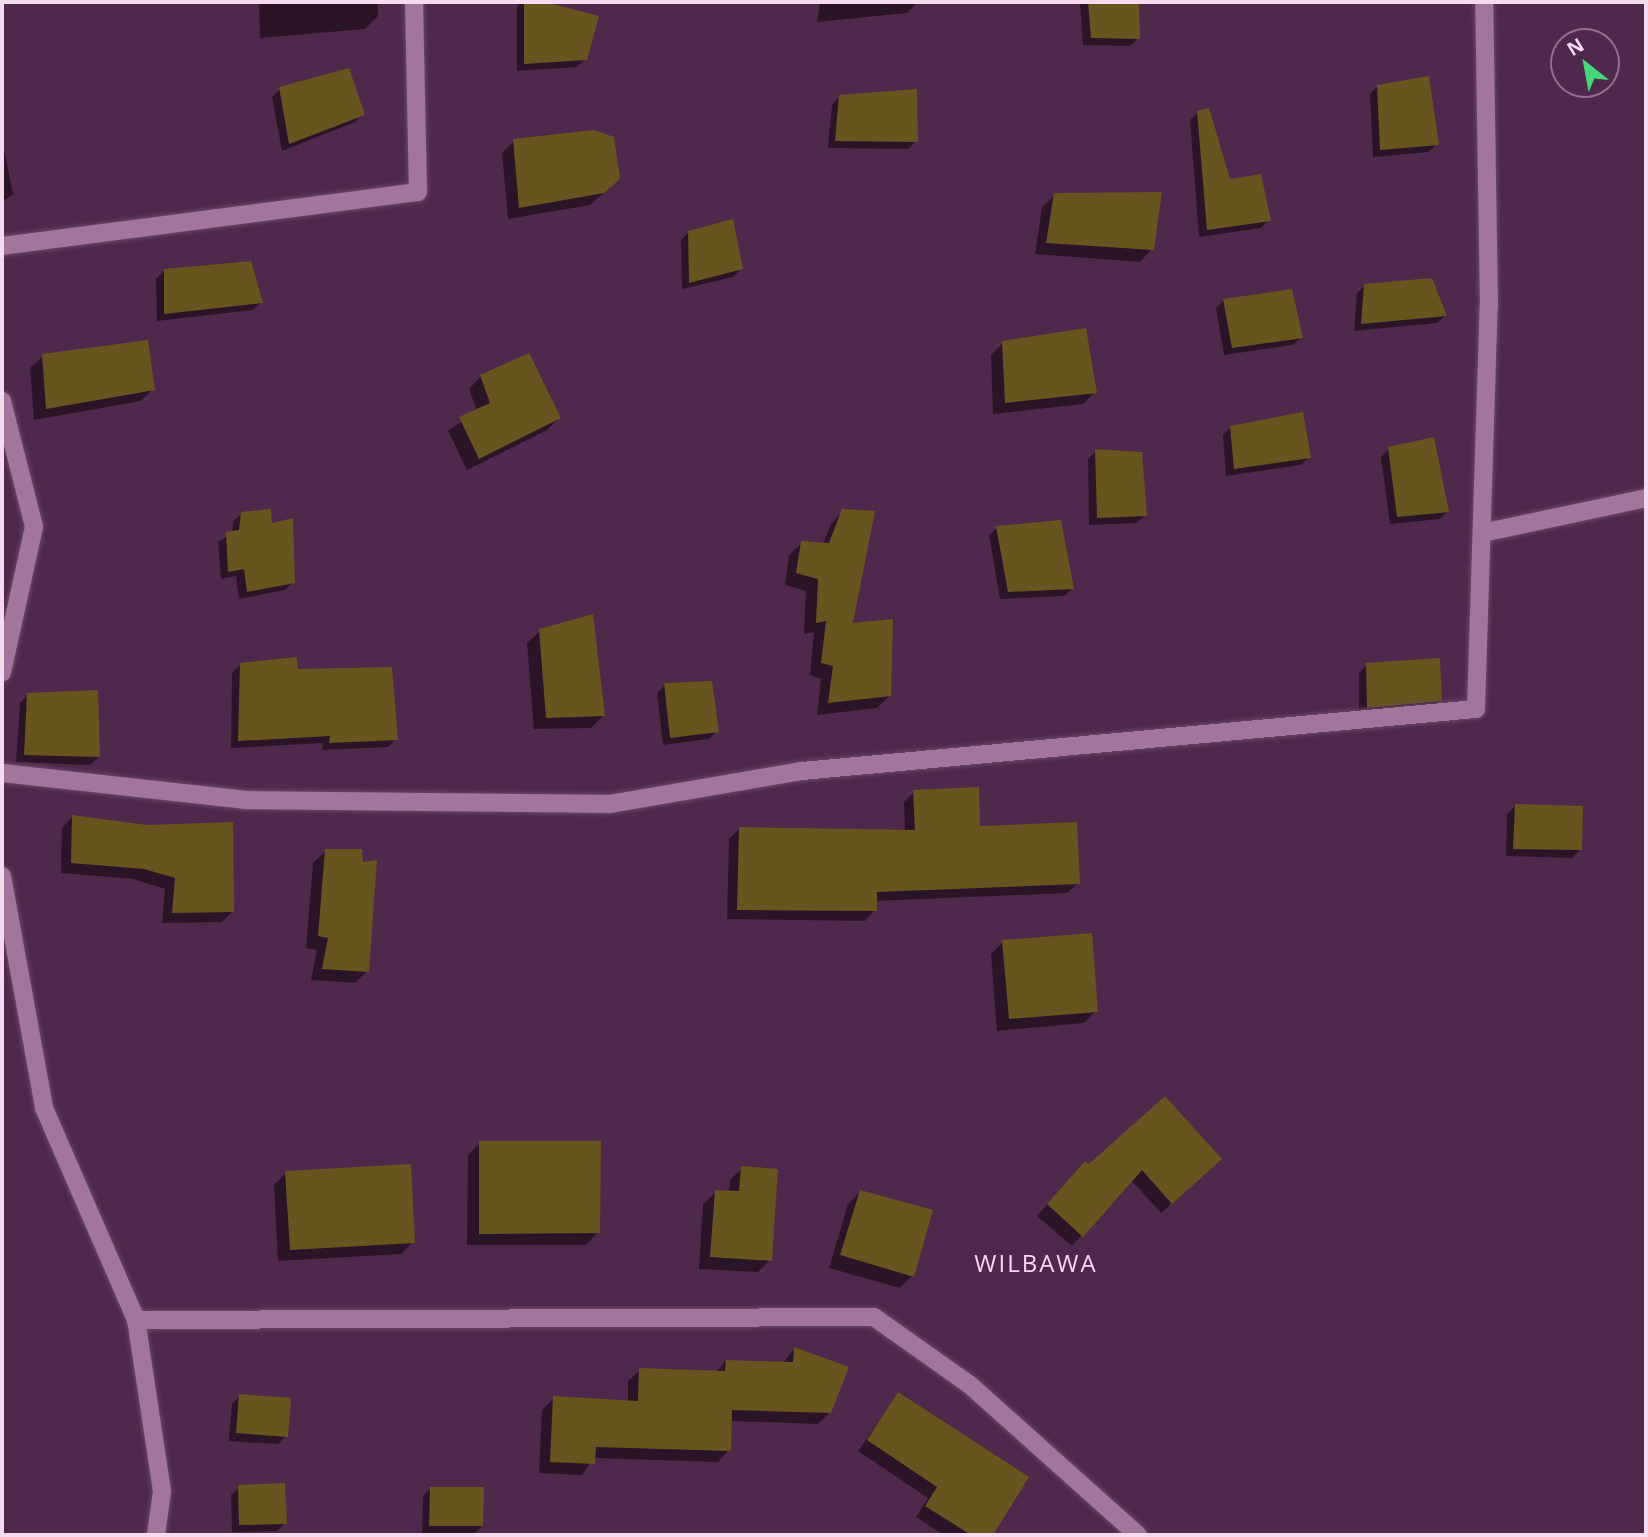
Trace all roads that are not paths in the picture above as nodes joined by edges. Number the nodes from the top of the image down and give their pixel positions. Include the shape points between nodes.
1 (414, 2) edge
2 (1484, 2) edge
3 (2, 246) edge
4 (2, 401) edge
5 (1646, 498) edge
6 (1482, 533) junction
7 (3, 649) edge
8 (2, 673) edge
9 (2, 773) edge
10 (2, 876) edge
11 (136, 1320) junction
12 (156, 1535) edge
13 (1138, 1535) edge

1 - 3 street via 418,192
2 - 6 street via 1489,306
4 - 7 street via 34,527
5 - 6 street
6 - 9 street via 1476,709 802,771 608,804 245,800
7 - 8 street
10 - 11 street via 44,1108
11 - 12 street via 162,1492
11 - 13 street via 874,1317 970,1385

